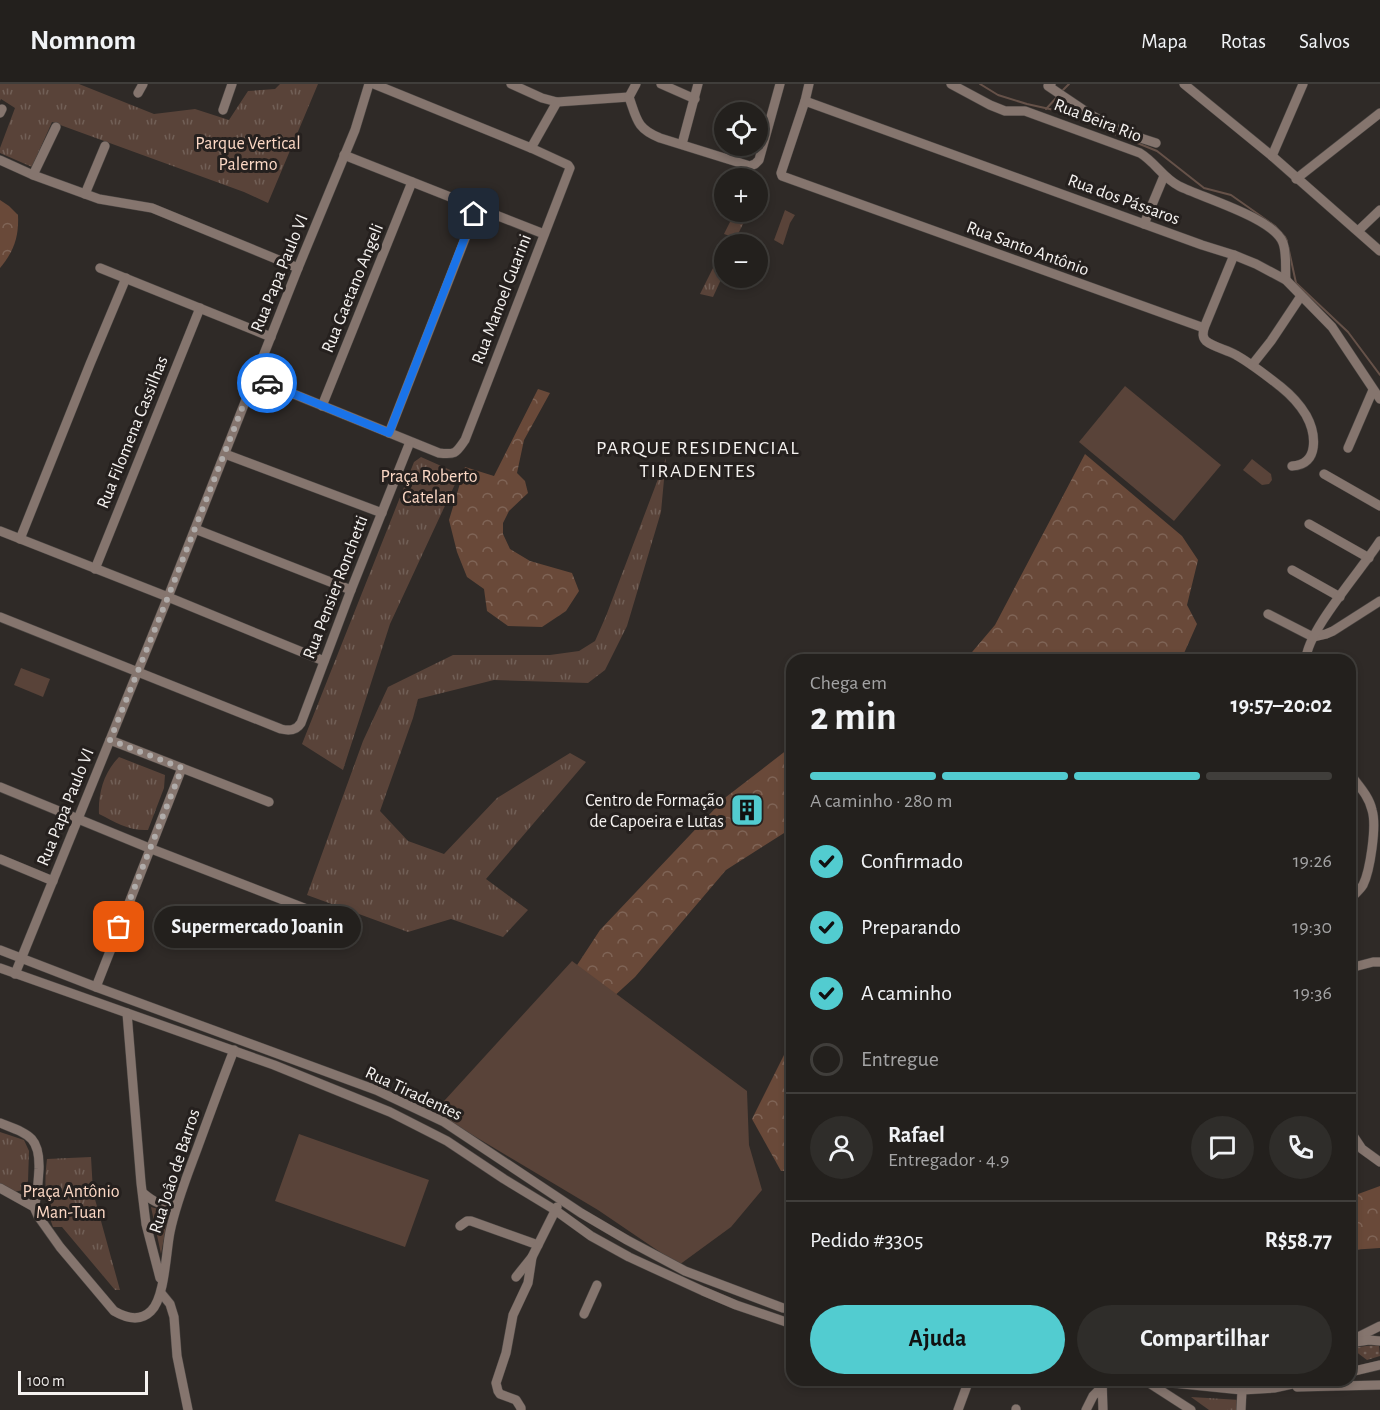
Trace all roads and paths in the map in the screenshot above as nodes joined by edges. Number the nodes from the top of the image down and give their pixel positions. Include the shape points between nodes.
1 (232, 84) edge
2 (369, 84) edge
3 (375, 84) edge
4 (511, 84) edge
5 (636, 84) edge
6 (661, 84) edge
7 (698, 84) edge
8 (780, 84) edge
9 (809, 84) edge
10 (951, 84) edge
11 (1184, 84) edge
12 (1303, 84) edge
13 (1051, 86) edge
14 (629, 97) junction
15 (695, 99) junction
16 (805, 101) junction
17 (557, 102) junction
18 (223, 110) dead end
19 (1380, 113) edge
20 (56, 127) dead end
21 (1156, 143) dead end
22 (682, 144) junction
23 (105, 146) dead end
24 (531, 148) junction
25 (344, 155) junction
26 (1272, 156) junction
27 (0, 160) edge
28 (33, 175) junction
29 (1164, 176) junction
30 (1296, 179) junction
31 (412, 182) junction
32 (85, 194) junction
33 (477, 208) junction
34 (1380, 210) edge
35 (1144, 224) junction
36 (1358, 231) junction
37 (544, 234) junction
38 (1380, 251) edge
39 (1234, 255) junction
40 (100, 268) dead end
41 (298, 268) junction
42 (126, 278) junction
43 (1286, 280) junction
44 (1301, 296) junction
45 (200, 308) junction
46 (1204, 328) junction
47 (271, 337) junction
48 (1252, 365) junction
49 (254, 378) junction
50 (1373, 390) junction
51 (1380, 399) edge
52 (322, 406) junction
53 (389, 433) junction
54 (410, 442) junction
55 (1348, 448) dead end
56 (225, 454) junction
57 (1292, 466) dead end
58 (1324, 474) dead end
59 (1380, 506) edge
60 (382, 513) junction
61 (1309, 524) dead end
62 (195, 529) junction
63 (0, 531) edge
64 (20, 539) junction
65 (1380, 542) edge
66 (1369, 558) junction
67 (95, 569) junction
68 (1292, 570) dead end
69 (351, 590) junction
70 (168, 597) junction
71 (1340, 597) junction
72 (1380, 601) edge
73 (1268, 614) dead end
74 (0, 617) edge
75 (1313, 637) junction
76 (1306, 654) edge
77 (324, 661) junction
78 (137, 672) junction
79 (110, 740) junction
80 (182, 768) junction
81 (1356, 783) edge
82 (0, 787) edge
83 (1380, 799) edge
84 (269, 802) dead end
85 (1375, 809) edge
86 (78, 818) junction
87 (149, 848) junction
88 (0, 860) edge
89 (53, 881) junction
90 (1356, 892) edge
91 (322, 915) dead end
92 (0, 950) edge
93 (22, 958) junction
94 (1380, 962) edge
95 (1356, 966) edge
96 (0, 968) edge
97 (15, 974) junction
98 (96, 987) junction
99 (127, 1013) junction
100 (234, 1050) junction
101 (350, 1080) junction
102 (340, 1091) junction
103 (434, 1117) junction
104 (444, 1122) junction
105 (0, 1124) edge
106 (424, 1129) junction
107 (434, 1134) junction
108 (1356, 1140) edge
109 (1362, 1149) junction
110 (1356, 1150) edge
111 (489, 1152) junction
112 (1380, 1162) edge
113 (481, 1164) junction
114 (0, 1188) edge
115 (143, 1193) junction
116 (561, 1200) junction
117 (176, 1205) junction
118 (34, 1207) junction
119 (555, 1210) junction
120 (460, 1226) dead end
121 (538, 1245) junction
122 (532, 1257) junction
123 (680, 1268) junction
124 (516, 1277) dead end
125 (674, 1278) junction
126 (161, 1282) junction
127 (597, 1285) dead end
128 (786, 1308) edge
129 (584, 1314) dead end
130 (786, 1322) edge
131 (1380, 1326) edge
132 (1356, 1339) edge
133 (1356, 1341) edge
134 (1380, 1341) edge
135 (1380, 1365) edge
136 (1356, 1371) edge
137 (1380, 1385) edge
138 (967, 1386) edge
139 (1100, 1386) edge
140 (1102, 1386) edge
141 (1153, 1386) edge
142 (1203, 1386) edge
143 (1236, 1386) edge
144 (1244, 1386) edge
145 (1283, 1386) edge
146 (1345, 1386) edge
147 (1356, 1386) edge
148 (1274, 1388) junction
149 (1242, 1390) junction
150 (188, 1410) edge
151 (521, 1410) edge
152 (958, 1410) edge
153 (1086, 1410) edge
154 (1103, 1410) edge
155 (1191, 1410) edge
156 (1241, 1410) edge

1 - 18 street
2 - 25 street, Rua Papa Paulo VI
3 - 24 street
4 - 17 street
5 - 14 street
6 - 15 street
7 - 15 street
8 - 22 street via 754,166
9 - 16 street
10 - 29 street, Rua Beira Rio via 1005,111 1025,111 1140,153
11 - 26 street
12 - 26 street
13 - 21 street via 1091,116
14 - 17 street
14 - 22 street via 646,132
15 - 22 street
16 - 35 street, Rua dos Pássaros
16 - 46 street, Rua Santo Antônio via 783,177
17 - 24 street
19 - 30 street
20 - 28 street
23 - 32 street
24 - 37 street, Rua Manoel Guarini via 568,165 570,170
25 - 31 street
25 - 41 street, Rua Papa Paulo VI
26 - 30 street
27 - 28 street
28 - 32 street
29 - 35 street
29 - 43 street, Rua Beira Rio via 1230,205 1277,233 1285,251
30 - 36 street
31 - 33 street
31 - 52 street, Rua Gaetano Angeli
32 - 41 street via 152,208
33 - 37 street
33 - 53 street
34 - 36 street
35 - 39 street, Rua dos Pássaros
36 - 38 street
37 - 54 street, Rua Manoel Guarini via 465,440 457,452 449,454
39 - 43 street, Rua dos Pássaros
39 - 46 street
40 - 42 street
41 - 47 street, Rua Papa Paulo VI
42 - 45 street
42 - 64 street
43 - 44 street, Rua dos Pássaros
44 - 48 street
44 - 50 street, Rua dos Pássaros via 1332,327
45 - 47 street
45 - 67 street, Rua Filomena Cassilhas
46 - 48 street, Rua Santo Antônio via 1208,342
47 - 49 street, Rua Papa Paulo VI
48 - 57 street, Rua Santo Antônio via 1286,391 1309,421 1311,456 1303,464
49 - 52 street
49 - 56 street, Rua Papa Paulo VI
50 - 51 street, Rua dos Pássaros
50 - 55 street
52 - 53 street
53 - 54 street
54 - 60 street, Rua Pensier Ronchetti
56 - 60 street
56 - 62 street, Rua Papa Paulo VI
58 - 59 street
60 - 69 street, Rua Pensier Ronchetti
61 - 66 street
62 - 69 street
62 - 70 street, Rua Papa Paulo VI
63 - 64 street
64 - 67 street
65 - 66 street
66 - 71 street
67 - 70 street
68 - 71 street
69 - 77 street, Rua Pensier Ronchetti
70 - 77 street
70 - 78 street, Rua Papa Paulo VI
71 - 75 street
72 - 75 street via 1334,631
73 - 75 street
74 - 78 street
75 - 76 street
77 - 78 street, Rua Pensier Ronchetti via 299,726 290,731
78 - 79 street, Rua Papa Paulo VI
79 - 80 street
79 - 86 street, Rua Papa Paulo VI
80 - 84 street
80 - 87 street
81 - 85 street
82 - 86 street
83 - 85 street
85 - 90 street via 1368,870
86 - 87 street
86 - 89 street, Rua Papa Paulo VI
87 - 91 street
87 - 98 street
88 - 89 street
89 - 93 street, Rua Papa Paulo VI
92 - 93 street, Rua Tiradentes
93 - 97 street, Rua Papa Paulo VI
93 - 98 street, Rua Tiradentes
94 - 95 street
96 - 97 street, Rua Tiradentes
97 - 99 street, Rua Tiradentes
98 - 101 street, Rua Tiradentes
99 - 100 street, Rua Tiradentes
99 - 115 street
100 - 102 street, Rua Tiradentes
100 - 117 street, Rua Joâo de Barros
101 - 102 street
101 - 103 street, Rua Tiradentes
102 - 106 street, Rua Tiradentes
103 - 104 street, Rua Tiradentes
103 - 106 street
104 - 107 street
104 - 111 street, Rua Tiradentes
105 - 118 street via 26,1134 38,1147
106 - 107 street, Rua Tiradentes
107 - 113 street, Rua Tiradentes
108 - 109 street
109 - 110 street
109 - 112 street
111 - 113 street
111 - 116 street, Rua Tiradentes
113 - 119 street, Rua Tiradentes
114 - 118 street, Rua Joâo de Barros
115 - 117 street via 154,1202
115 - 126 street via 146,1224
116 - 119 street
116 - 123 street, Rua Tiradentes
117 - 126 street, Rua Joâo de Barros
118 - 126 street, Rua Joâo de Barros via 60,1247 122,1316 145,1316 153,1310
119 - 121 street
119 - 125 street, Rua Tiradentes via 591,1236
120 - 121 street via 471,1221
121 - 122 street
122 - 124 street
122 - 151 street via 528,1283 513,1315 496,1383 500,1394 516,1400
123 - 125 street
123 - 128 street, Rua Tiradentes
125 - 130 street, Rua Tiradentes
126 - 150 street via 174,1317
127 - 129 street
131 - 132 street
133 - 134 street
135 - 136 street
137 - 147 street
138 - 152 street
139 - 153 street
140 - 154 street
141 - 155 street
142 - 149 street
143 - 149 street
144 - 149 street
145 - 148 street
146 - 148 street
148 - 149 street
149 - 156 street

